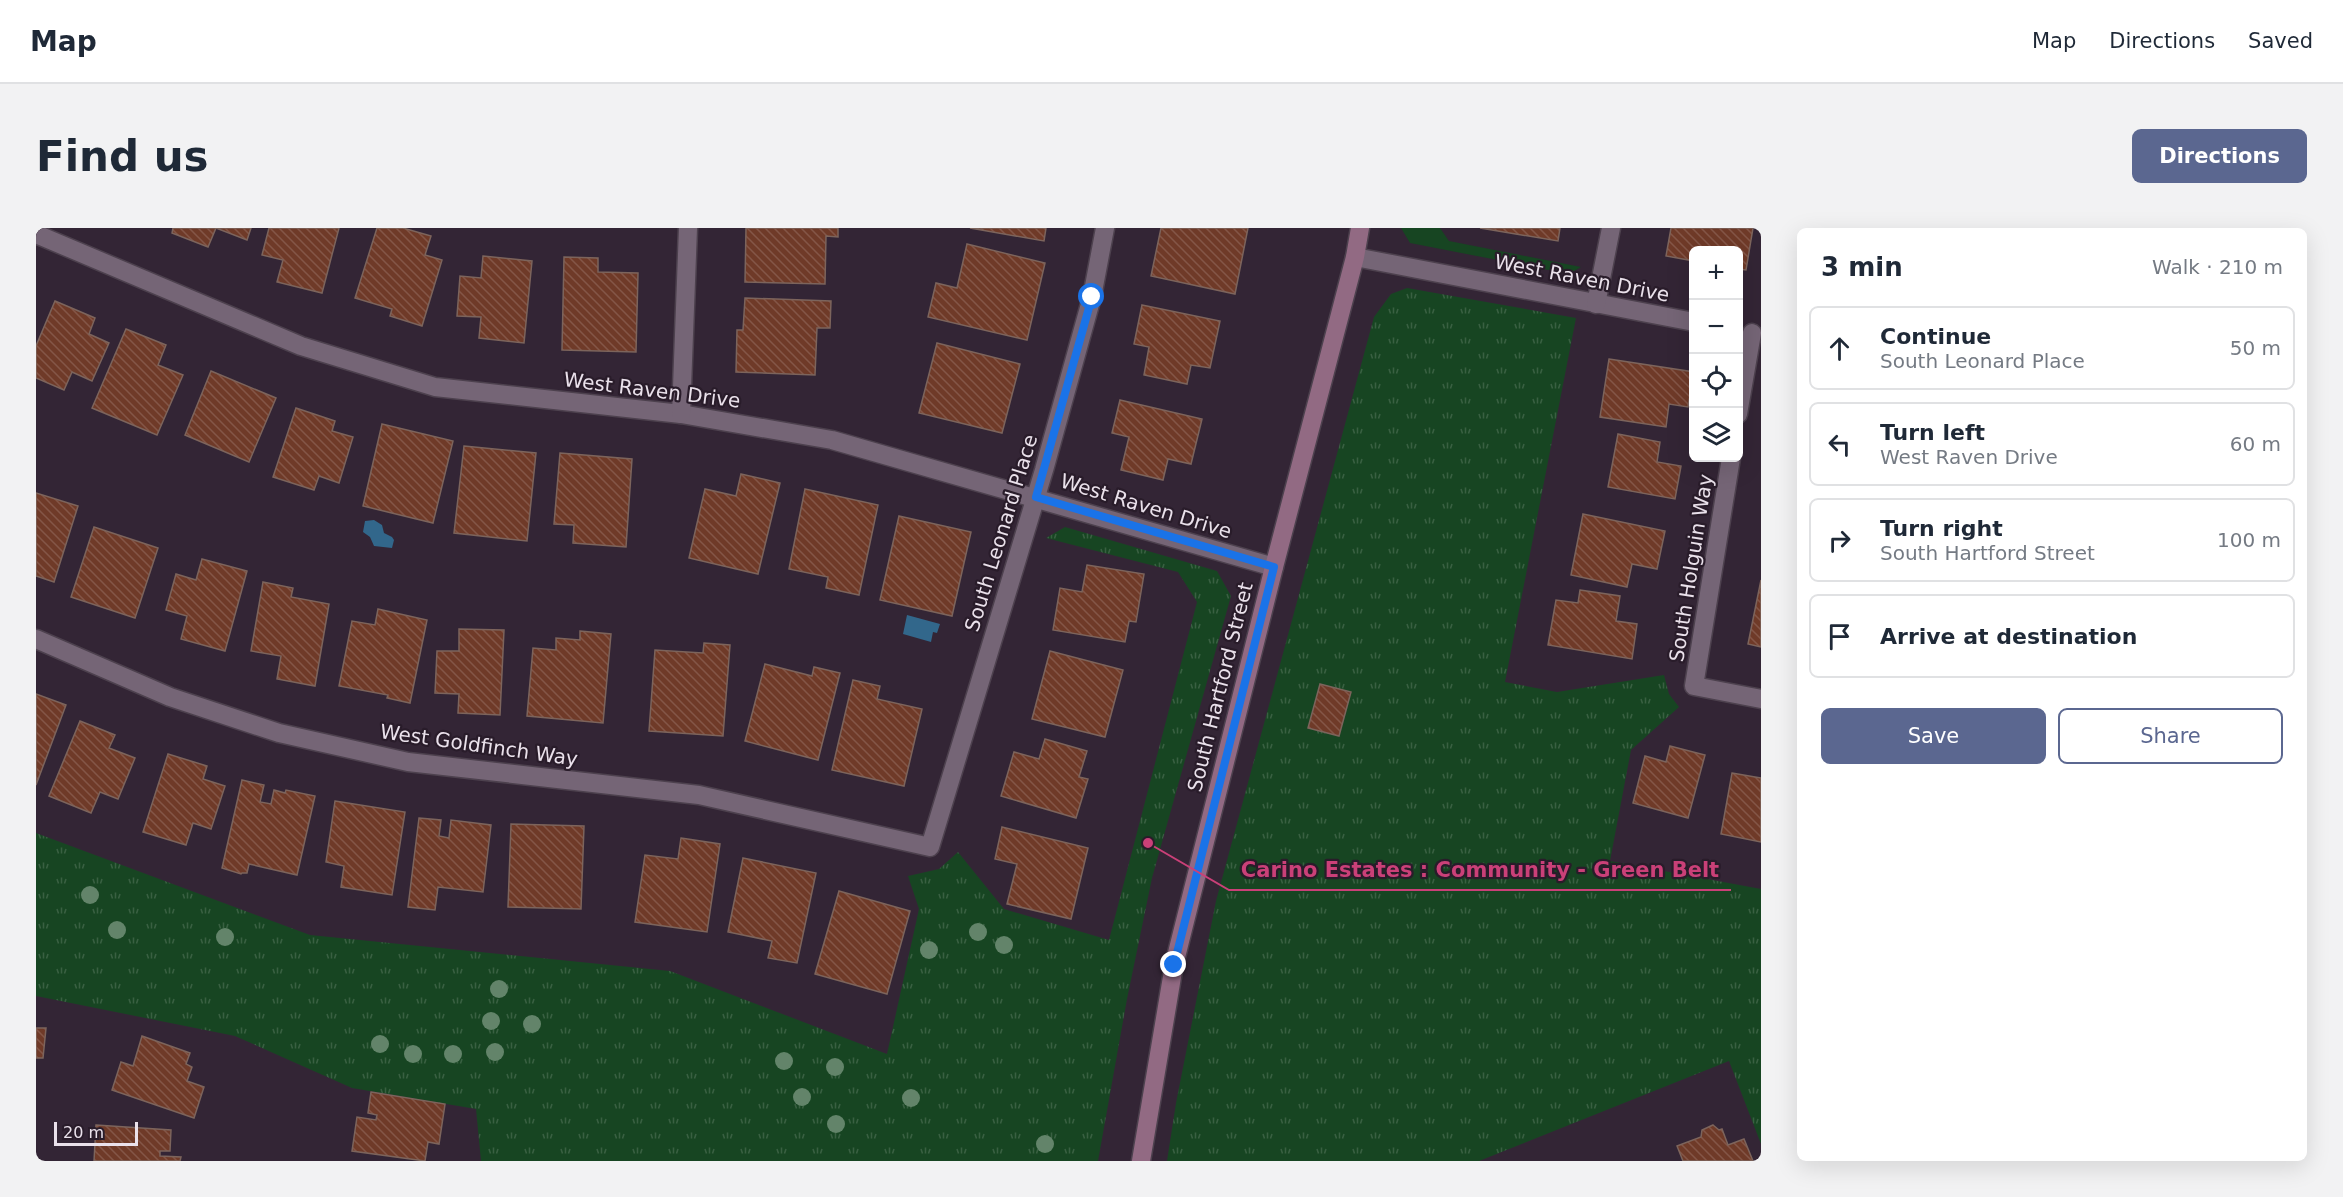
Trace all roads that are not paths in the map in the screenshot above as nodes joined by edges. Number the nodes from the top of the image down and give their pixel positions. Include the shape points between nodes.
1 (688, 228) edge
2 (1105, 228) edge
3 (1360, 228) edge
4 (1611, 228) edge
5 (36, 234) edge
6 (1355, 257) junction
7 (1596, 304) junction
8 (1689, 321) edge
9 (1750, 333) edge
10 (1739, 408) edge
11 (681, 414) junction
12 (1730, 462) edge
13 (1036, 497) junction
14 (1274, 567) junction
15 (36, 639) edge
16 (1761, 699) edge
17 (930, 847) joint
18 (1141, 1161) edge

1 - 11 street
2 - 13 street, South Leonard Place via 1092,297
3 - 6 street, South Hartford Street
4 - 7 street
5 - 11 street, West Raven Drive via 301,346 435,387
6 - 7 street, West Raven Drive
6 - 14 street, South Hartford Street
7 - 8 street, West Raven Drive
9 - 10 street
11 - 13 street, West Raven Drive via 832,440
12 - 16 street, South Holguin Way via 1694,686
13 - 14 street, West Raven Drive
13 - 17 street, South Leonard Place
14 - 18 street, South Hartford Street via 1174,965
15 - 17 street, West Goldfinch Way via 170,697 290,735 408,762 699,795

